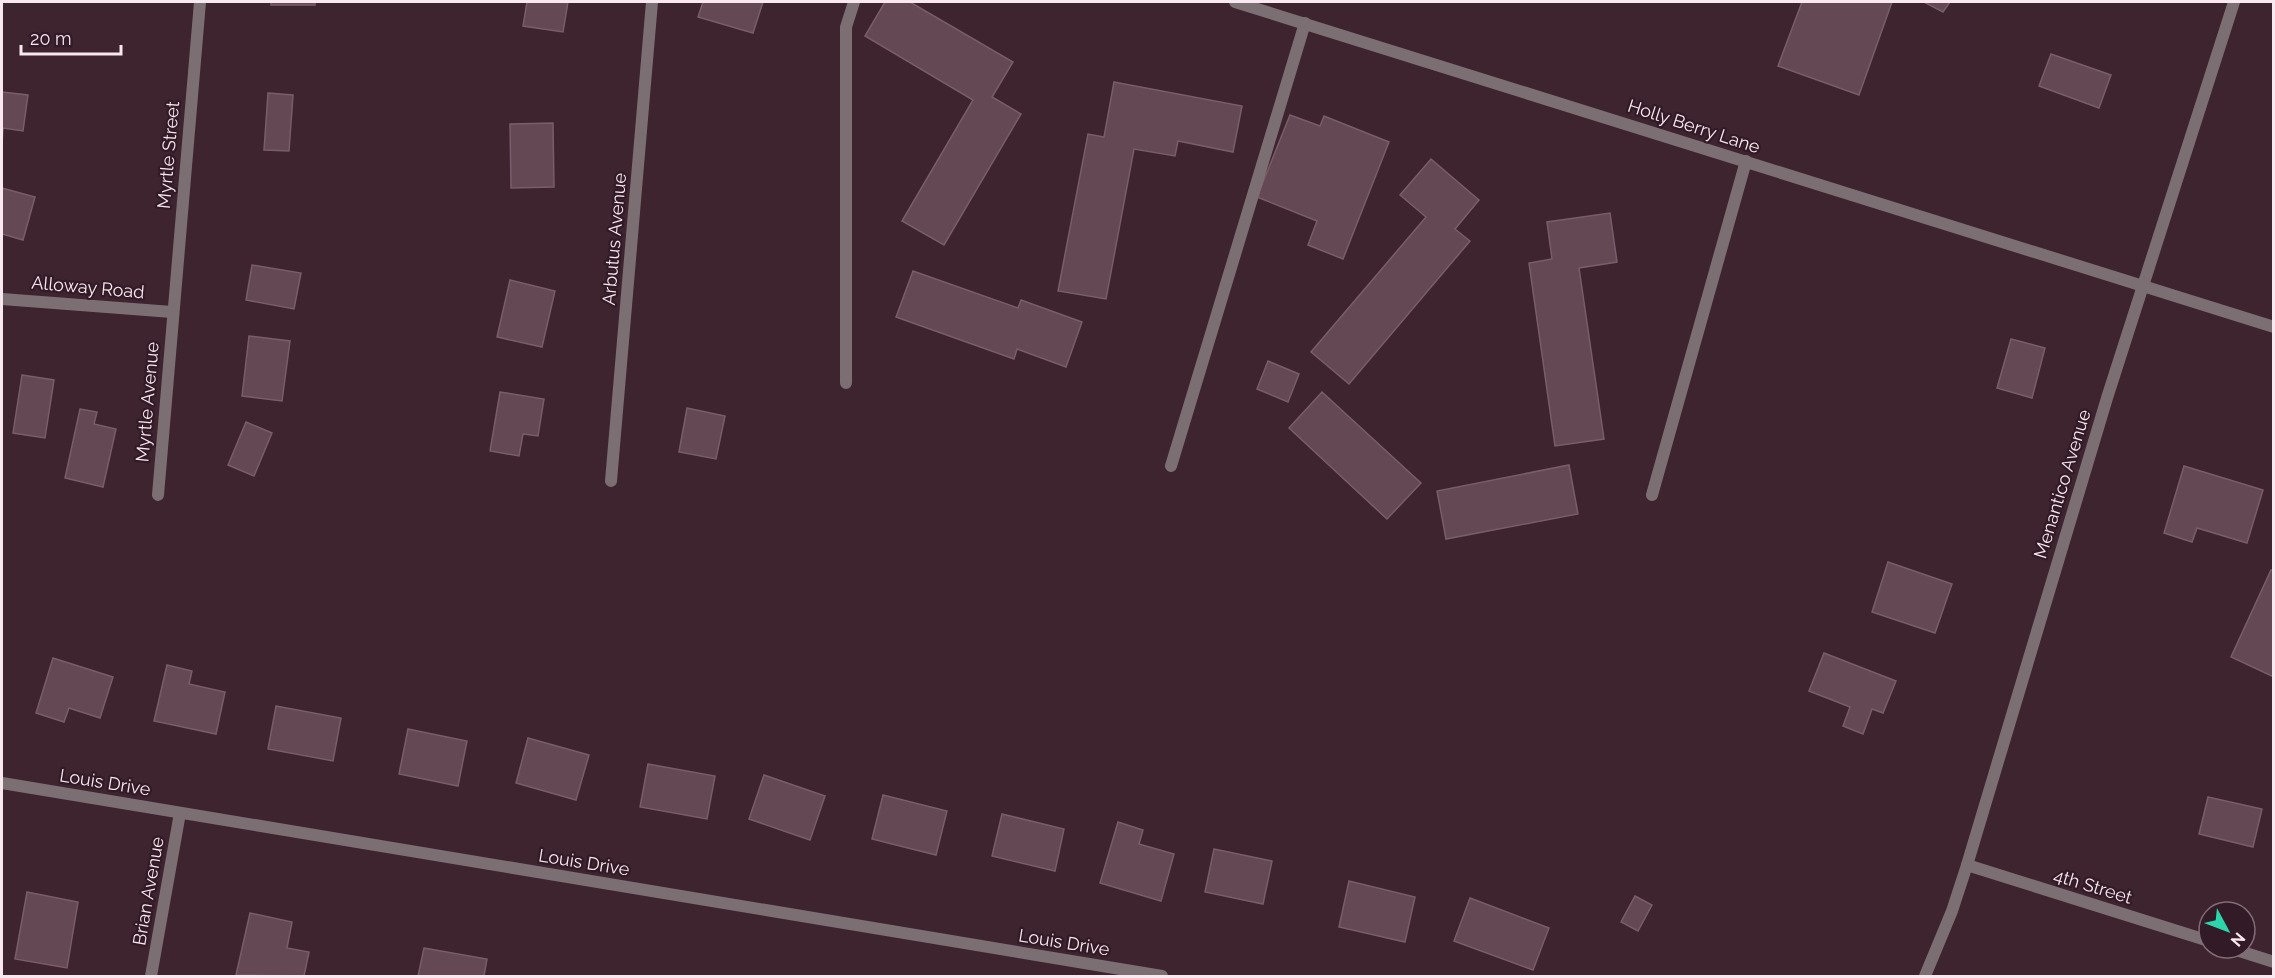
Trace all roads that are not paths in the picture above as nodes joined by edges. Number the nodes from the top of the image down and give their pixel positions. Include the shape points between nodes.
1 (200, 2) edge
2 (652, 2) edge
3 (854, 2) edge
4 (1235, 2) edge
5 (2234, 2) edge
6 (1305, 23) junction
7 (1746, 161) junction
8 (2143, 287) junction
9 (2, 298) edge
10 (172, 312) junction
11 (2274, 327) edge
12 (846, 383) dead end
13 (1171, 466) dead end
14 (611, 481) dead end
15 (158, 495) dead end
16 (1652, 495) dead end
17 (2, 783) edge
18 (180, 813) junction
19 (1967, 865) junction
20 (2197, 938) edge
21 (2257, 957) edge
22 (2274, 962) edge
23 (151, 976) edge
24 (1162, 976) edge
25 (1925, 976) edge

1 - 10 street, Myrtle Street
2 - 14 street, Arbutus Avenue
3 - 12 street via 846,27
4 - 6 street, Holly Berry Lane
5 - 8 street, Menantico Avenue
6 - 7 street, Holly Berry Lane
6 - 13 street
7 - 8 street, Holly Berry Lane
7 - 16 street
8 - 11 street, Holly Berry Lane
8 - 19 street, Menantico Avenue
9 - 10 street, Alloway Road
10 - 15 street, Myrtle Avenue
17 - 18 street, Louis Drive
18 - 23 street, Brian Avenue
18 - 24 street, Louis Drive
19 - 20 street, 4th Street
19 - 25 street, Menantico Avenue
21 - 22 street

